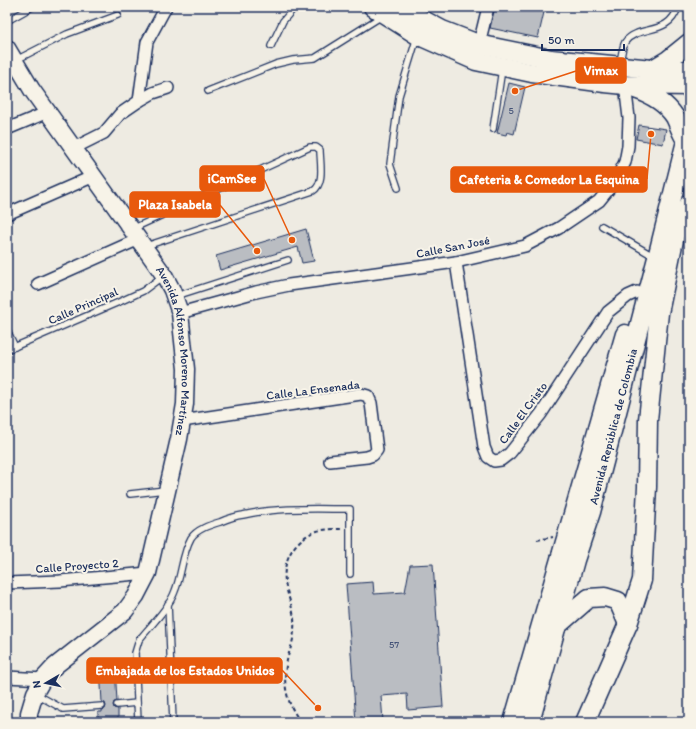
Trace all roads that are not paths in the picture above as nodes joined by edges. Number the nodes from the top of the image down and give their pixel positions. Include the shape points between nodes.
1 (32, 7) edge
2 (166, 7) edge
3 (295, 7) edge
4 (488, 7) edge
5 (678, 7) edge
6 (386, 10) edge
7 (118, 14) dead end
8 (7, 21) edge
9 (417, 35) junction
10 (689, 43) edge
11 (271, 46) dead end
12 (477, 52) junction
13 (11, 54) edge
14 (502, 66) junction
15 (620, 66) junction
16 (652, 69) junction
17 (689, 70) edge
18 (625, 85) junction
19 (689, 86) edge
20 (168, 88) dead end
21 (208, 91) dead end
22 (139, 101) junction
23 (48, 112) junction
24 (7, 129) edge
25 (493, 129) dead end
26 (688, 134) edge
27 (74, 148) junction
28 (94, 176) junction
29 (398, 188) dead end
30 (689, 204) edge
31 (7, 214) edge
32 (602, 226) dead end
33 (138, 238) junction
34 (658, 258) junction
35 (288, 260) dead end
36 (456, 262) junction
37 (164, 275) junction
38 (38, 284) dead end
39 (644, 287) junction
40 (174, 297) junction
41 (180, 313) junction
42 (7, 330) edge
43 (16, 347) junction
44 (7, 350) edge
45 (182, 421) junction
46 (330, 462) dead end
47 (168, 490) junction
48 (130, 494) dead end
49 (148, 573) junction
50 (350, 574) dead end
51 (7, 583) edge
52 (168, 604) junction
53 (628, 624) junction
54 (558, 625) junction
55 (7, 677) edge
56 (43, 679) junction
57 (35, 693) junction
58 (137, 704) junction
59 (117, 705) dead end
60 (102, 706) dead end
61 (29, 722) edge
62 (138, 722) edge
63 (173, 722) edge
64 (514, 722) edge
65 (530, 722) edge
66 (585, 722) edge

1 - 8 lane
2 - 22 street via 147,42
3 - 11 lane via 283,21
4 - 12 street
5 - 15 lane via 672,20 658,28 629,37 624,44
6 - 9 main road
6 - 12 main road via 442,30
6 - 21 lane via 315,58 276,64
7 - 13 lane
9 - 12 main road
9 - 29 lane via 399,96 390,164
10 - 16 main road
12 - 14 main road
12 - 15 main road
13 - 23 main road, Avenida Alfonso Moreno Martínez
14 - 18 main road via 532,73
14 - 25 lane
15 - 16 main road
16 - 17 main road
18 - 19 main road
18 - 26 main road via 649,94 662,104 675,117 682,133
18 - 36 street, Calle San José via 629,118 625,162 616,180 599,200 559,228 525,246
20 - 22 street
22 - 27 street via 120,114 104,133
23 - 24 street
23 - 27 main road, Avenida Alfonso Moreno Martínez
26 - 34 main road, Avenida República de Colombia
27 - 28 main road, Avenida Alfonso Moreno Martínez
28 - 31 street
28 - 33 main road, Avenida Alfonso Moreno Martínez
30 - 53 main road, Avenida República de Colombia via 675,236 660,313 648,420 642,580
32 - 34 lane
33 - 33 lane via 313,191 320,183 320,150 310,146
33 - 37 main road, Avenida Alfonso Moreno Martínez
33 - 38 street
34 - 39 main road, Avenida República de Colombia
35 - 40 lane
36 - 39 street, Calle El Cristo via 484,447 488,457 494,461 501,460 510,453 541,414 608,312
36 - 41 street, Calle San José via 262,290
37 - 40 main road, Avenida Alfonso Moreno Martínez
37 - 43 lane, Calle Principal via 143,291
39 - 54 main road, Avenida República de Colombia via 591,512
39 - 64 main road
40 - 41 main road, Avenida Alfonso Moreno Martínez
41 - 45 main road, Avenida Alfonso Moreno Martínez via 186,369
42 - 43 lane
43 - 44 lane, Calle Principal
45 - 46 street, Calle La Ensenada via 361,394 368,396 376,450 373,455 367,457
45 - 47 main road, Avenida Alfonso Moreno Martínez
47 - 48 lane
47 - 49 main road, Avenida Alfonso Moreno Martínez
49 - 51 street, Calle Proyecto 2
49 - 56 main road, Avenida Alfonso Moreno Martínez via 136,596 124,611 55,666
50 - 52 lane via 350,509 274,510 242,515 210,525 192,537 175,591
52 - 58 lane via 137,646
52 - 63 lane
53 - 54 main road via 618,601 589,598
53 - 66 main road, Avenida República de Colombia
54 - 65 main road, Avenida República de Colombia
55 - 56 street
56 - 57 main road, Avenida Alfonso Moreno Martínez
57 - 60 lane via 63,709
57 - 61 main road, Avenida Alfonso Moreno Martínez
58 - 59 lane
58 - 62 lane

